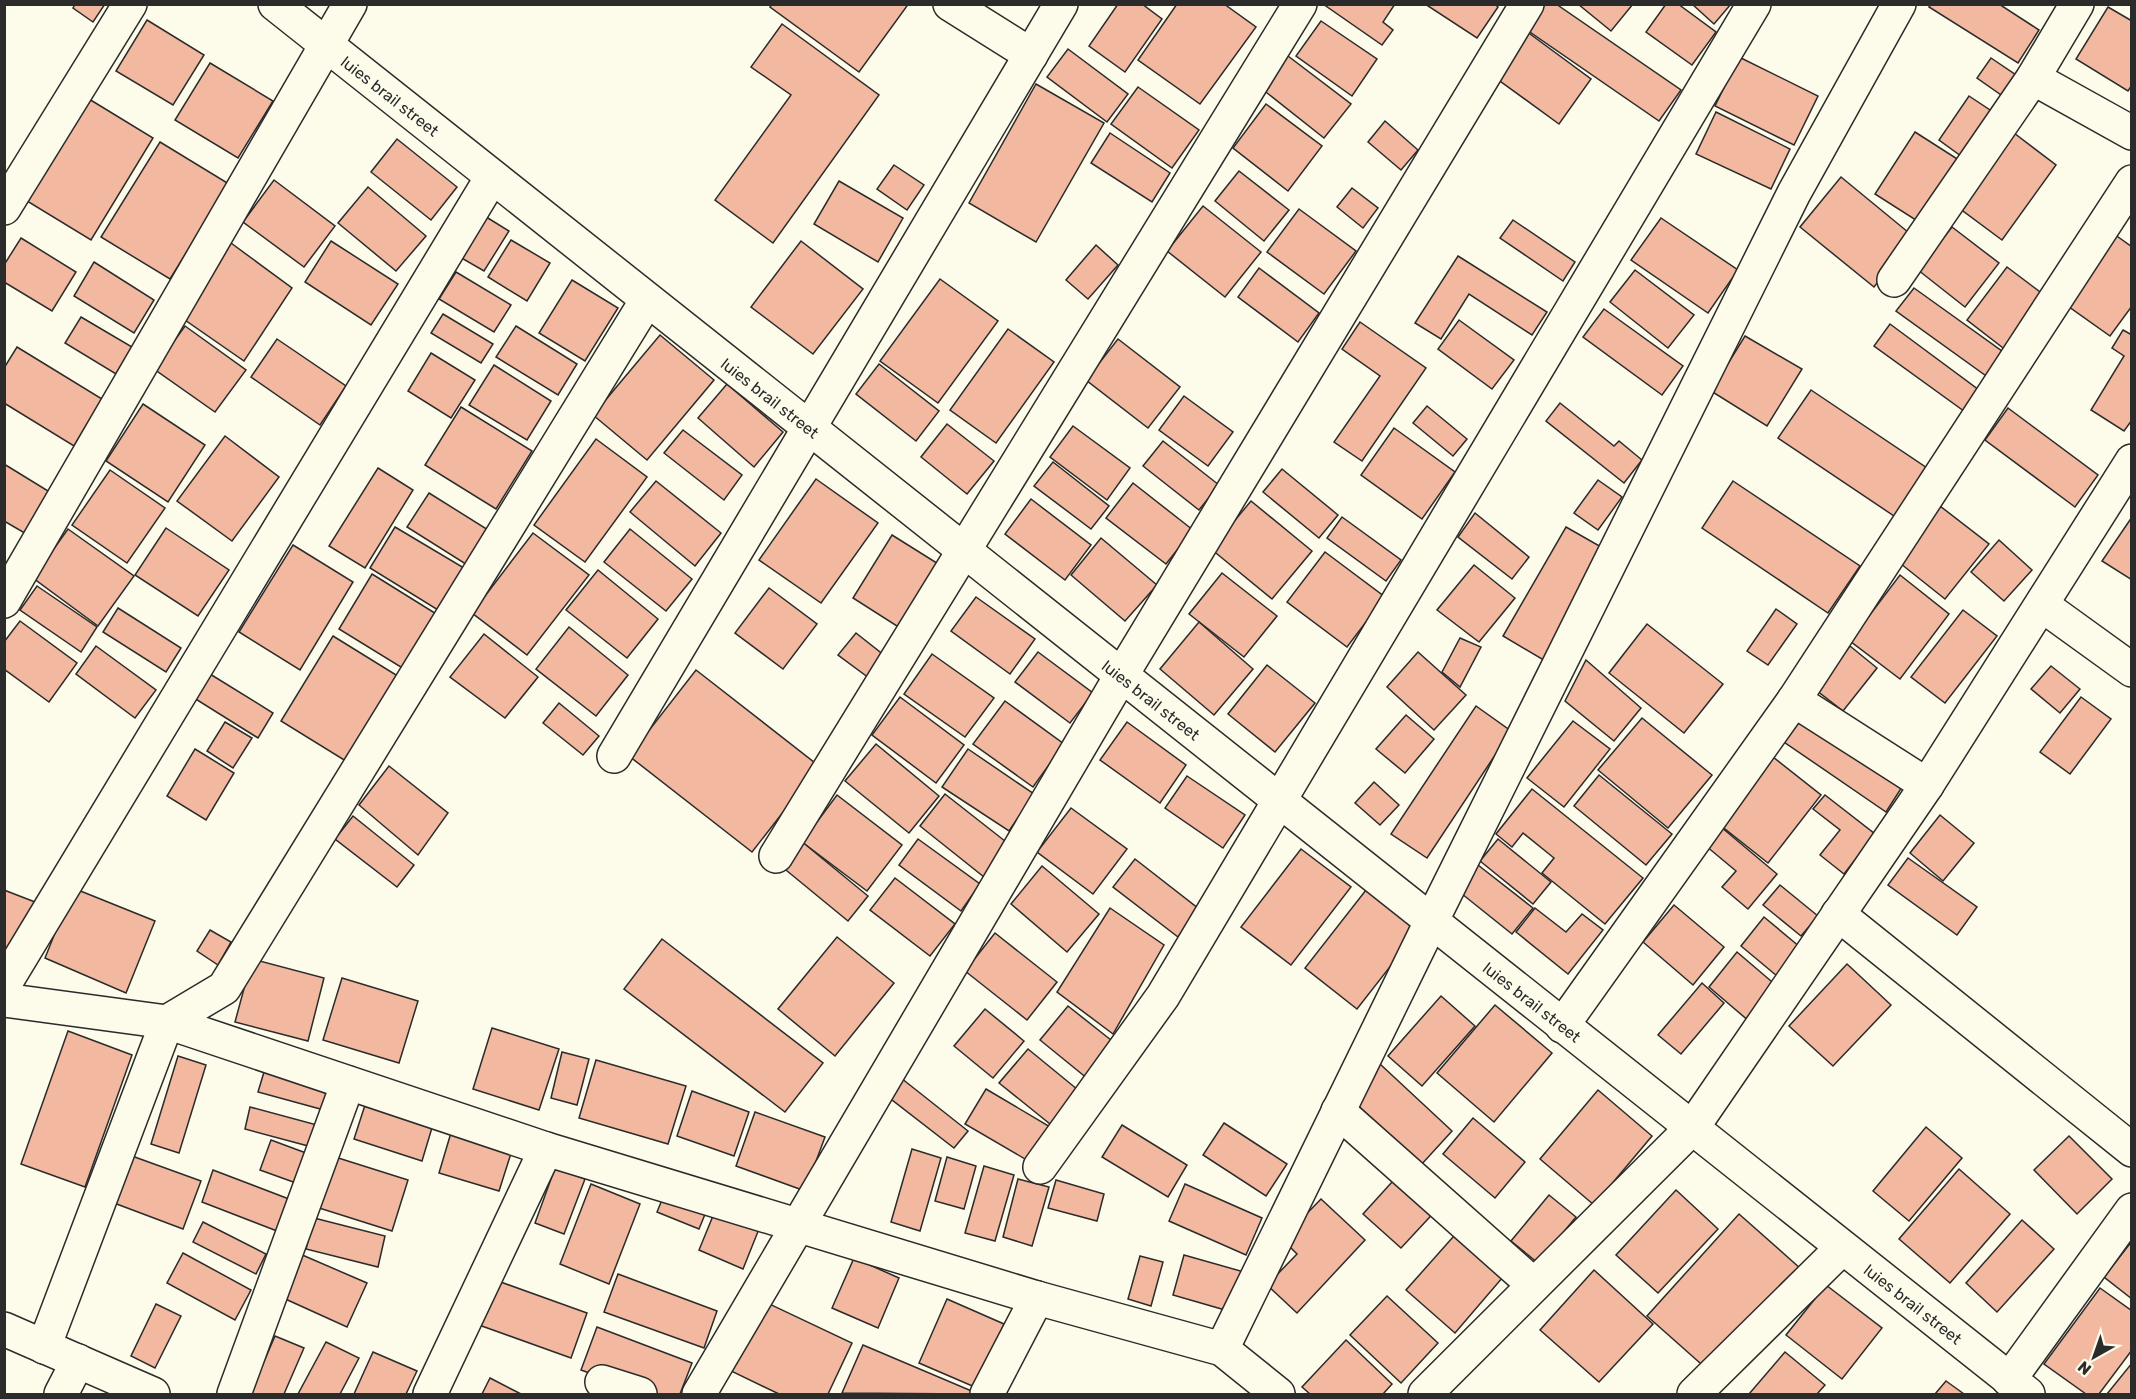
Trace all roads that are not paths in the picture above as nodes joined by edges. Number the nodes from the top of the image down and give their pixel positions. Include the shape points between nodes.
1 (130, 4) edge
2 (275, 4) edge
3 (350, 4) edge
4 (950, 4) edge
5 (1061, 4) edge
6 (1300, 4) edge
7 (1527, 4) edge
8 (1754, 4) edge
9 (1899, 4) edge
10 (2077, 4) edge
11 (326, 45) junction
12 (1031, 55) junction
13 (2033, 78) junction
14 (2132, 133) edge
15 (492, 177) junction
16 (2132, 182) edge
17 (4, 208) edge
18 (1894, 280) dead end
19 (647, 300) junction
20 (809, 428) junction
21 (2132, 461) edge
22 (964, 551) junction
23 (4, 601) edge
24 (2042, 605) junction
25 (2132, 670) edge
26 (1121, 676) junction
27 (1794, 700) junction
28 (614, 756) dead end
29 (1928, 785) junction
30 (1279, 801) junction
31 (776, 856) dead end
32 (1838, 914) junction
33 (1431, 922) junction
34 (4, 985) edge
35 (4, 1000) edge
36 (167, 1022) junction
37 (1562, 1026) junction
38 (348, 1083) junction
39 (1338, 1111) junction
40 (1692, 1128) junction
41 (546, 1149) junction
42 (2132, 1150) edge
43 (1040, 1167) dead end
44 (2132, 1210) edge
45 (800, 1225) junction
46 (1842, 1248) junction
47 (1534, 1285) junction
48 (1037, 1298) junction
49 (4, 1329) edge
50 (44, 1347) junction
51 (1222, 1349) junction
52 (78, 1361) junction
53 (602, 1382) dead end
54 (2018, 1387) edge
55 (60, 1395) edge
56 (153, 1395) edge
57 (234, 1395) edge
58 (430, 1395) edge
59 (640, 1395) edge
60 (699, 1395) edge
61 (987, 1395) edge
62 (1278, 1395) edge
63 (1425, 1395) edge
64 (1694, 1395) edge

1 - 17 street
2 - 11 street, luies brail street
3 - 11 street
4 - 12 street
5 - 12 street
6 - 22 street
7 - 26 street
8 - 30 street
9 - 33 street via 1794,193
10 - 13 street
11 - 15 street, luies brail street
11 - 23 street
12 - 20 street
13 - 14 street
13 - 18 street
15 - 19 street, luies brail street
15 - 34 street
16 - 27 street
19 - 20 street, luies brail street
19 - 36 street via 224,988
20 - 22 street, luies brail street
20 - 28 street
21 - 24 street
22 - 26 street, luies brail street
22 - 31 street
24 - 25 street
24 - 29 street
26 - 30 street, luies brail street
26 - 45 street
27 - 29 street
27 - 37 street
29 - 32 street
30 - 33 street, luies brail street
30 - 43 street via 1163,996
32 - 40 street
32 - 42 street
33 - 37 street, luies brail street
33 - 39 street
35 - 36 street
36 - 38 street
36 - 50 street
37 - 40 street, luies brail street
38 - 41 street
38 - 57 street
39 - 47 street
39 - 51 street
40 - 46 street, luies brail street
40 - 47 street
41 - 45 street
41 - 58 street
44 - 54 street
45 - 48 street
45 - 60 street
46 - 54 street, luies brail street
46 - 64 street
47 - 63 street
48 - 51 street
48 - 61 street
49 - 50 street
50 - 52 street
51 - 62 street
52 - 55 street
52 - 56 street
53 - 59 street

